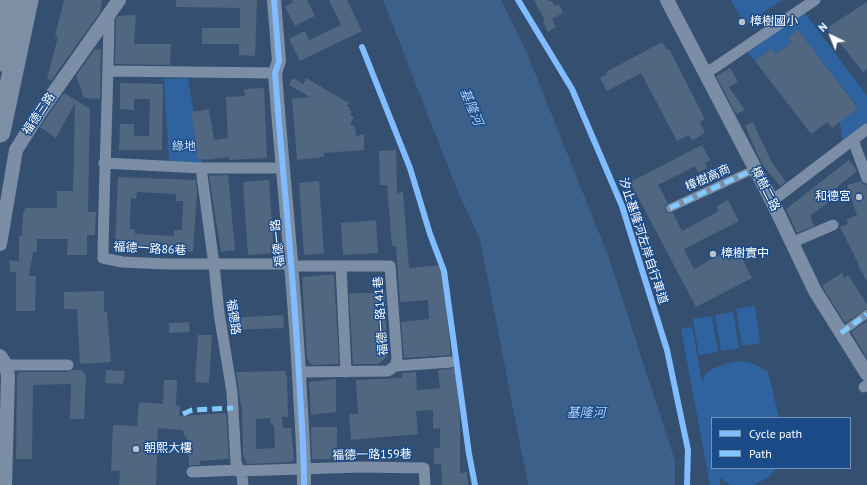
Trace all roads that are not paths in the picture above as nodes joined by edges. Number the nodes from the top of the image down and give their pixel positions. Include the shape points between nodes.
1 (8, 0) edge
2 (28, 0) edge
3 (119, 0) edge
4 (274, 0) edge
5 (667, 0) edge
6 (815, 0) edge
7 (109, 15) junction
8 (0, 61) edge
9 (108, 72) junction
10 (275, 73) junction
11 (705, 74) junction
12 (867, 129) edge
13 (0, 132) edge
14 (853, 140) junction
15 (104, 163) junction
16 (201, 168) junction
17 (282, 168) junction
18 (755, 169) junction
19 (867, 178) edge
20 (772, 201) junction
21 (670, 208) dead end
22 (833, 225) dead end
23 (791, 243) junction
24 (0, 244) edge
25 (214, 265) junction
26 (292, 265) junction
27 (341, 266) junction
28 (867, 314) edge
29 (841, 333) junction
30 (3, 360) edge
31 (450, 362) dead end
32 (68, 365) dead end
33 (395, 366) junction
34 (299, 372) junction
35 (346, 372) junction
36 (866, 382) edge
37 (239, 470) junction
38 (304, 470) junction
39 (192, 472) dead end
40 (5, 485) edge
41 (243, 485) edge
42 (304, 485) edge
43 (425, 485) edge

1 - 8 highway
2 - 13 highway
3 - 7 street, 福德三路
4 - 10 street, 福德一路 via 279,61
5 - 11 street, 樟樹二路
6 - 11 street
7 - 9 street, 福德一路86巷
7 - 24 street, 福德三路 via 16,150
9 - 10 street
9 - 15 street, 福德一路86巷
10 - 17 street, 福德一路
11 - 18 street, 樟樹二路
12 - 14 street
14 - 19 street
14 - 20 street
15 - 16 street
15 - 25 street, 福德一路86巷 via 103,258 122,262
16 - 17 street
16 - 25 street, 福德路
17 - 26 street, 福德一路
18 - 20 street, 樟樹二路
18 - 21 street, 樟樹高商
20 - 23 street, 樟樹二路
22 - 23 street
23 - 29 street, 樟樹二路 via 814,291
25 - 26 street, 福德一路86巷
25 - 37 street, 福德路 via 218,313 232,392 236,463
26 - 27 street, 福德一路141巷
26 - 34 street, 福德一路
27 - 33 street, 福德一路141巷 via 390,266 397,359
27 - 35 street
28 - 29 street
29 - 36 street, 樟樹二路
30 - 32 street
30 - 40 street via 8,376
31 - 33 street, 福德一路141巷
33 - 35 street, 福德一路141巷 via 388,371
34 - 35 street, 福德一路141巷
34 - 38 street, 福德一路
37 - 38 street
37 - 39 street
37 - 41 street, 福德路
38 - 42 street, 福德一路
38 - 43 street, 福德一路159巷 via 360,467 424,468

